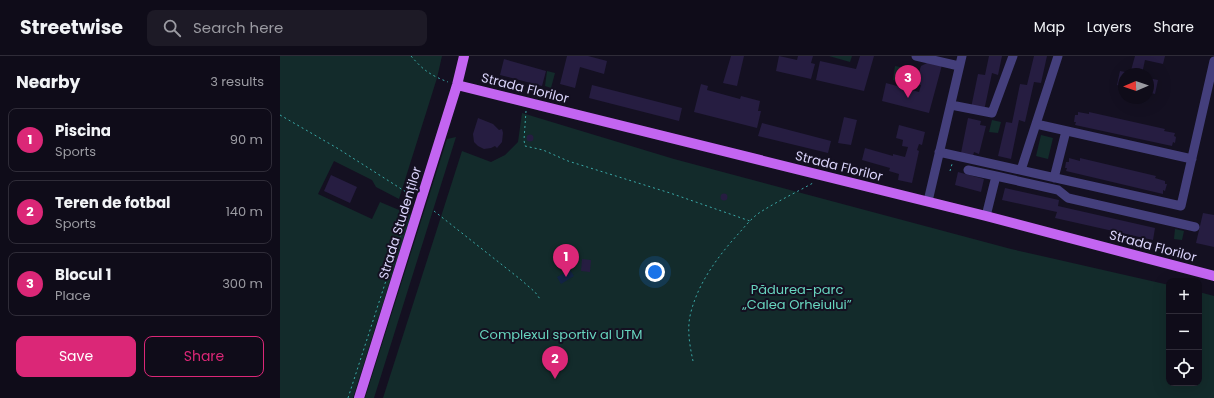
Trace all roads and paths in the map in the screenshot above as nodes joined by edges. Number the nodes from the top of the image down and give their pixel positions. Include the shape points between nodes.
1 (410, 56) edge
2 (464, 56) edge
3 (916, 56) edge
4 (962, 56) edge
5 (1013, 56) edge
6 (1058, 56) edge
7 (1214, 61) edge
8 (960, 66) junction
9 (454, 84) junction
10 (951, 105) junction
11 (526, 111) dead end
12 (280, 115) edge
13 (1036, 124) junction
14 (1066, 130) junction
15 (940, 152) junction
16 (1192, 159) junction
17 (952, 161) dead end
18 (968, 170) dead end
19 (1021, 170) junction
20 (950, 171) dead end
21 (996, 176) junction
22 (1054, 178) junction
23 (813, 183) dead end
24 (928, 201) junction
25 (421, 202) junction
26 (434, 211) dead end
27 (986, 216) junction
28 (750, 221) junction
29 (404, 224) dead end
30 (1195, 228) dead end
31 (1214, 276) edge
32 (540, 299) dead end
33 (693, 361) dead end
34 (348, 398) edge
35 (359, 398) edge

1 - 9 path via 419,67 434,77
2 - 9 main road, Strada Studenților
3 - 8 street
4 - 8 street
5 - 10 street via 992,114
6 - 13 street
7 - 16 street
8 - 10 street
9 - 24 main road, Strada Florilor
9 - 25 main road, Strada Studenților
10 - 15 street
11 - 28 path via 525,146 676,194
12 - 25 path
13 - 14 street
13 - 19 street
14 - 16 street
14 - 22 street
15 - 19 street
15 - 24 street
16 - 22 street via 1181,206
17 - 20 path
18 - 21 street
19 - 22 street
21 - 27 street
21 - 30 street via 1058,190 1068,198
23 - 28 path
24 - 27 main road, Strada Florilor
25 - 35 main road, Strada Studenților
26 - 32 path via 520,279
27 - 31 main road, Strada Florilor
28 - 33 path via 713,265 696,299 689,323
29 - 34 path

